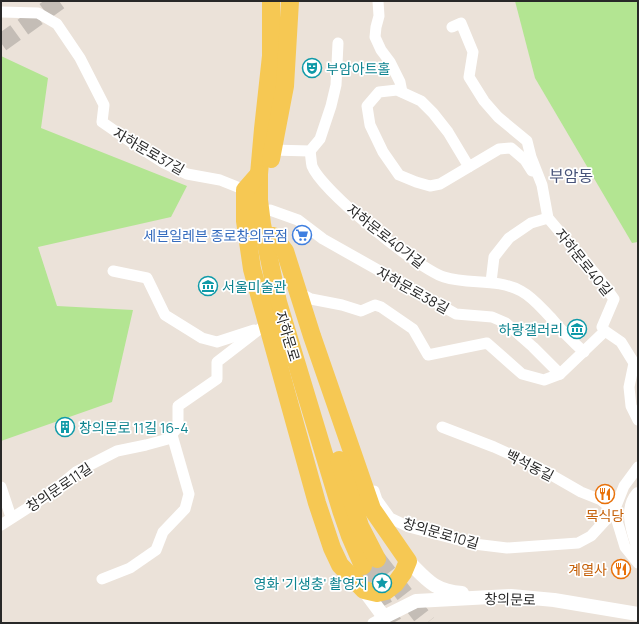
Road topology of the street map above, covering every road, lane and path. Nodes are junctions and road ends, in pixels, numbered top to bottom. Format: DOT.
graph roads {
  1 [pos="271,1"];
  2 [pos="290,1"];
  3 [pos="378,1"];
  4 [pos="1,12"];
  5 [pos="452,27"];
  6 [pos="338,43"];
  7 [pos="402,92"];
  8 [pos="272,150"];
  9 [pos="310,151"];
  10 [pos="469,167"];
  11 [pos="259,174"];
  12 [pos="542,185"];
  13 [pos="245,190"];
  14 [pos="270,210"];
  15 [pos="548,218"];
  16 [pos="273,236"];
  17 [pos="113,271"];
  18 [pos="491,282"];
  19 [pos="300,299"];
  20 [pos="264,326"];
  21 [pos="605,331"];
  22 [pos="584,352"];
  23 [pos="560,374"];
  24 [pos="634,387"];
  25 [pos="638,420"];
  26 [pos="442,427"];
  27 [pos="172,435"];
  28 [pos="638,467"];
  29 [pos="1,487"];
  30 [pos="638,494"];
  31 [pos="614,511"];
  32 [pos="12,518"];
  33 [pos="1,525"];
  34 [pos="638,546"];
  35 [pos="408,561"];
  36 [pos="638,563"];
  37 [pos="102,579"];
  38 [pos="364,590"];
  39 [pos="471,598"];
  40 [pos="638,614"];
  41 [pos="381,622"];
  1 -- 11 [label="main road, 자하문로"];
  2 -- 8 [label="main road, 자하문로"];
  3 -- 7 [label="street"];
  4 -- 13 [label="street, 자하문로37길"];
  5 -- 12 [label="street, 자하문로40길"];
  6 -- 9 [label="street"];
  7 -- 10 [label="street, 자하문로40길"];
  7 -- 10 [label="street, 자하문로40길"];
  8 -- 9 [label="street"];
  8 -- 14 [label="main road, 자하문로"];
  9 -- 18 [label="street, 자하문로40가길"];
  10 -- 12 [label="street, 자하문로40길"];
  11 -- 13 [label="main road"];
  11 -- 16 [label="main road, 자하문로"];
  12 -- 15 [label="street, 자하문로40길"];
  13 -- 20 [label="main road"];
  14 -- 16 [label="main road, 자하문로"];
  14 -- 23 [label="street, 자하문로38길"];
  15 -- 18 [label="street"];
  15 -- 21 [label="street, 자하문로40길"];
  16 -- 19 [label="main road"];
  17 -- 20 [label="street"];
  18 -- 22 [label="street, 자하문로40가길"];
  19 -- 23 [label="street"];
  19 -- 31 [label="street, 창의문로10길"];
  19 -- 35 [label="main road"];
  20 -- 27 [label="street"];
  20 -- 38 [label="main road"];
  21 -- 22 [label="street"];
  21 -- 24 [label="street"];
  22 -- 23 [label="street"];
  24 -- 25 [label="street"];
  26 -- 31 [label="street, 백석동길"];
  27 -- 32 [label="street, 창의문로11길"];
  27 -- 37 [label="street"];
  28 -- 31 [label="street"];
  29 -- 32 [label="street"];
  30 -- 34 [label="street"];
  31 -- 36 [label="street"];
  32 -- 33 [label="street, 창의문로11길"];
  35 -- 38 [label="main road"];
  35 -- 39 [label="street"];
  38 -- 41 [label="street"];
  39 -- 40 [label="street, 창의문로"];
  39 -- 41 [label="street, 창의문로"];
}
